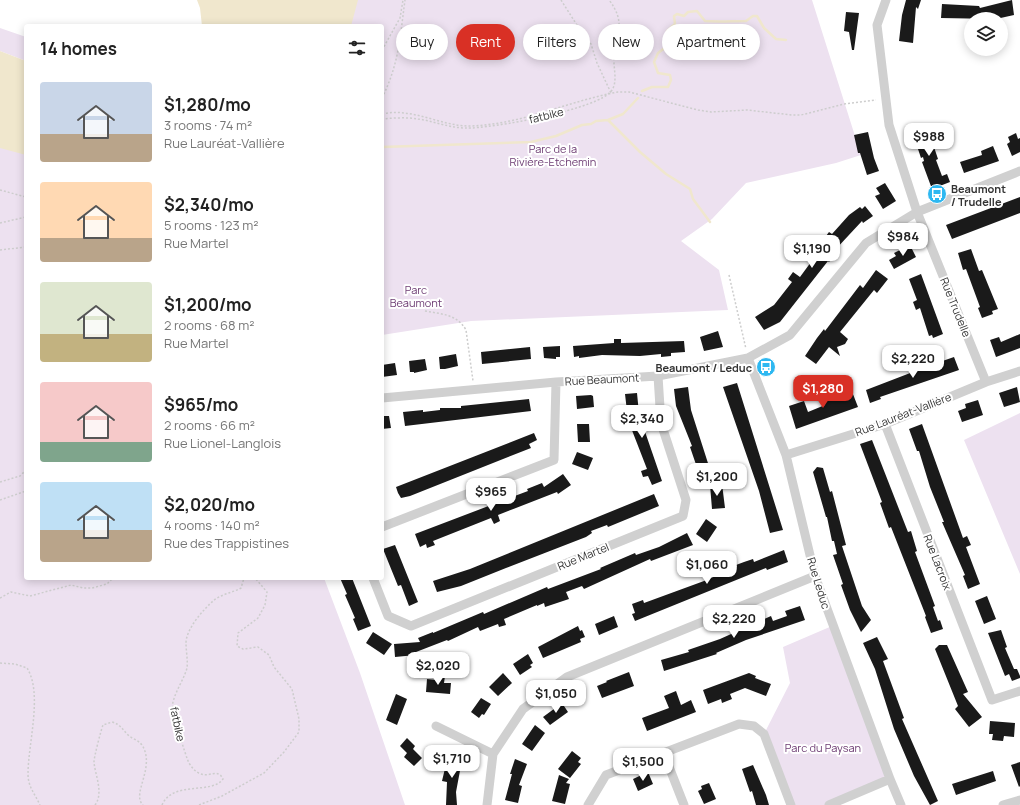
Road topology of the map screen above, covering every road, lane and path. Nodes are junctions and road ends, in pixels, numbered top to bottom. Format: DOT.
graph roads {
  1 [pos="404,0"];
  2 [pos="561,0"];
  3 [pos="609,0"];
  4 [pos="886,0"];
  5 [pos="384,46"];
  6 [pos="610,93"];
  7 [pos="384,94"];
  8 [pos="884,99"];
  9 [pos="384,114"];
  10 [pos="384,119"];
  11 [pos="1020,171"];
  12 [pos="0,190"];
  13 [pos="24,196"];
  14 [pos="917,212"];
  15 [pos="24,217"];
  16 [pos="0,223"];
  17 [pos="24,246"];
  18 [pos="0,250"];
  19 [pos="729,275"];
  20 [pos="425,311"];
  21 [pos="748,358"];
  22 [pos="1020,371"];
  23 [pos="658,376"];
  24 [pos="556,382"];
  25 [pos="986,382"];
  26 [pos="475,391"];
  27 [pos="384,398"];
  28 [pos="884,424"];
  29 [pos="786,455"];
  30 [pos="24,472"];
  31 [pos="0,482"];
  32 [pos="24,492"];
  33 [pos="0,500"];
  34 [pos="384,526"];
  35 [pos="815,576"];
  36 [pos="110,580"];
  37 [pos="243,580"];
  38 [pos="257,580"];
  39 [pos="374,580"];
  40 [pos="0,598"];
  41 [pos="0,663"];
  42 [pos="1020,691"];
  43 [pos="436,726"];
  44 [pos="493,754"];
  45 [pos="664,754"];
  46 [pos="890,779"];
  47 [pos="1020,800"];
  48 [pos="40,805"];
  49 [pos="95,805"];
  50 [pos="143,805"];
  51 [pos="162,805"];
  52 [pos="199,805"];
  53 [pos="487,805"];
  54 [pos="588,805"];
  55 [pos="684,805"];
  56 [pos="791,805"];
  57 [pos="829,805"];
  58 [pos="901,805"];
  59 [pos="1003,805"];
  1 -- 5 [label="path"];
  1 -- 7 [label="path"];
  2 -- 6 [label="path"];
  3 -- 6 [label="path"];
  4 -- 8 [label="street, Rue Trudelle"];
  6 -- 8 [label="path"];
  6 -- 9 [label="path"];
  6 -- 10 [label="path, fatbike"];
  8 -- 14 [label="street, Rue Trudelle"];
  11 -- 14 [label="street, Rue Beaumont"];
  12 -- 13 [label="path"];
  14 -- 21 [label="street, Rue Beaumont"];
  14 -- 25 [label="street, Rue Trudelle"];
  15 -- 16 [label="path"];
  17 -- 18 [label="path"];
  19 -- 21 [label="path"];
  20 -- 26 [label="path"];
  21 -- 23 [label="street, Rue Beaumont"];
  21 -- 29 [label="street, Rue Leduc"];
  22 -- 25 [label="street, Rue Lauréat-Vallière"];
  23 -- 24 [label="street, Rue Beaumont"];
  23 -- 39 [label="street, Rue Martel"];
  24 -- 26 [label="street, Rue Beaumont"];
  24 -- 34 [label="street"];
  25 -- 28 [label="street, Rue Lauréat-Vallière"];
  26 -- 27 [label="street, Rue Beaumont"];
  28 -- 29 [label="street, Rue Lauréat-Vallière"];
  28 -- 42 [label="street, Rue Lacroix"];
  29 -- 35 [label="street, Rue Leduc"];
  30 -- 31 [label="path"];
  32 -- 33 [label="path"];
  35 -- 44 [label="street"];
  35 -- 46 [label="street, Rue Leduc"];
  36 -- 40 [label="path"];
  37 -- 51 [label="path, fatbike"];
  38 -- 52 [label="path"];
  41 -- 48 [label="path"];
  43 -- 44 [label="street"];
  44 -- 53 [label="street"];
  45 -- 54 [label="street"];
  45 -- 55 [label="street"];
  45 -- 56 [label="street"];
  46 -- 57 [label="street"];
  46 -- 58 [label="street, Rue Leduc"];
  47 -- 59 [label="street"];
  49 -- 50 [label="path"];
}
